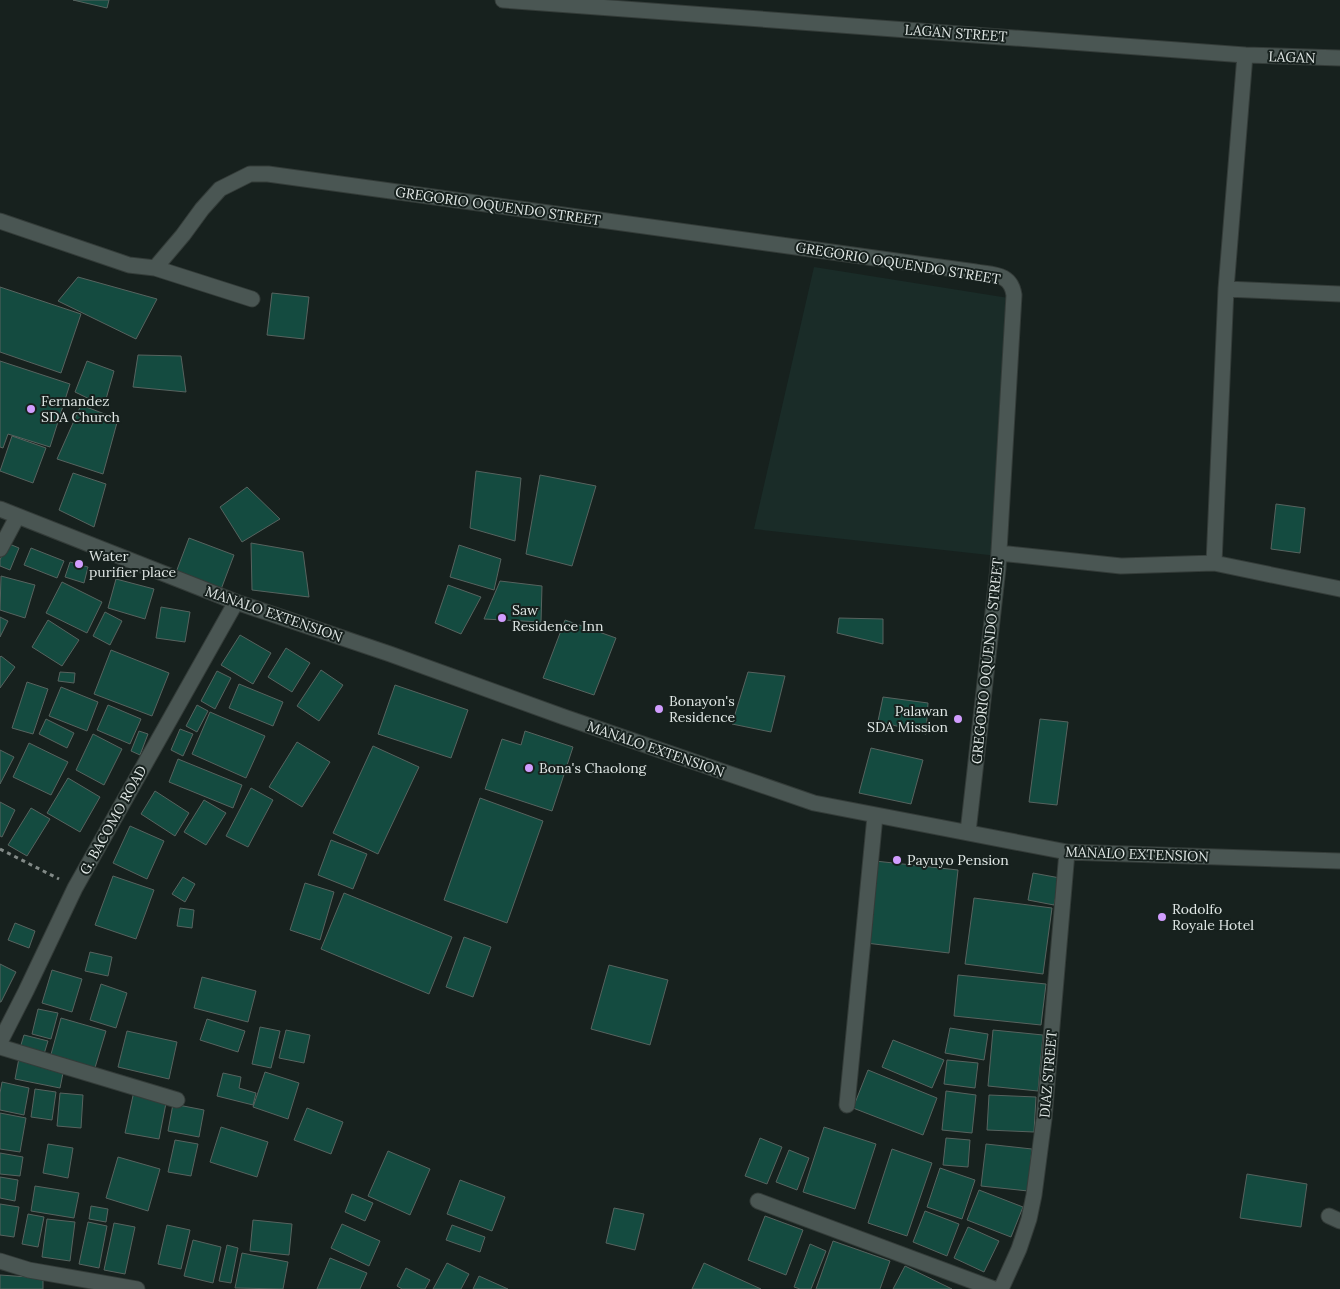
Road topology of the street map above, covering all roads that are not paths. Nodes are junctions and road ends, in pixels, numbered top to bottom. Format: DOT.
graph roads {
  1 [pos="502,0"];
  2 [pos="680,6"];
  3 [pos="1245,55"];
  4 [pos="1340,58"];
  5 [pos="0,221"];
  6 [pos="156,268"];
  7 [pos="1226,289"];
  8 [pos="1340,294"];
  9 [pos="252,299"];
  10 [pos="0,509"];
  11 [pos="17,517"];
  12 [pos="0,549"];
  13 [pos="999,553"];
  14 [pos="1214,563"];
  15 [pos="1340,589"];
  16 [pos="236,602"];
  17 [pos="875,816"];
  18 [pos="968,832"];
  19 [pos="1067,852"];
  20 [pos="1340,861"];
  21 [pos="0,1042"];
  22 [pos="0,1047"];
  23 [pos="176,1100"];
  24 [pos="847,1105"];
  25 [pos="758,1201"];
  26 [pos="0,1261"];
  27 [pos="137,1289"];
  28 [pos="994,1289"];
  29 [pos="1001,1289"];
  1 -- 2 [label="street, LAGAN STREET"];
  2 -- 3 [label="street, LAGAN STREET"];
  3 -- 4 [label="street, LAGAN"];
  3 -- 7 [label="street"];
  5 -- 6 [label="street"];
  6 -- 9 [label="street"];
  6 -- 13 [label="street, GREGORIO OQUENDO STREET"];
  7 -- 8 [label="street"];
  7 -- 14 [label="street"];
  10 -- 11 [label="street, MANALO EXTENSION"];
  11 -- 12 [label="street"];
  11 -- 16 [label="street, MANALO EXTENSION"];
  13 -- 14 [label="street"];
  13 -- 18 [label="street, GREGORIO OQUENDO STREET"];
  14 -- 15 [label="street"];
  16 -- 17 [label="street, MANALO EXTENSION"];
  16 -- 21 [label="street, G. BACOMO ROAD"];
  17 -- 18 [label="street, MANALO EXTENSION"];
  17 -- 24 [label="street"];
  18 -- 19 [label="street, MANALO EXTENSION"];
  19 -- 20 [label="street, MANALO EXTENSION"];
  19 -- 29 [label="street, DIAZ STREET"];
  22 -- 23 [label="street"];
  25 -- 28 [label="street"];
  26 -- 27 [label="street"];
}
